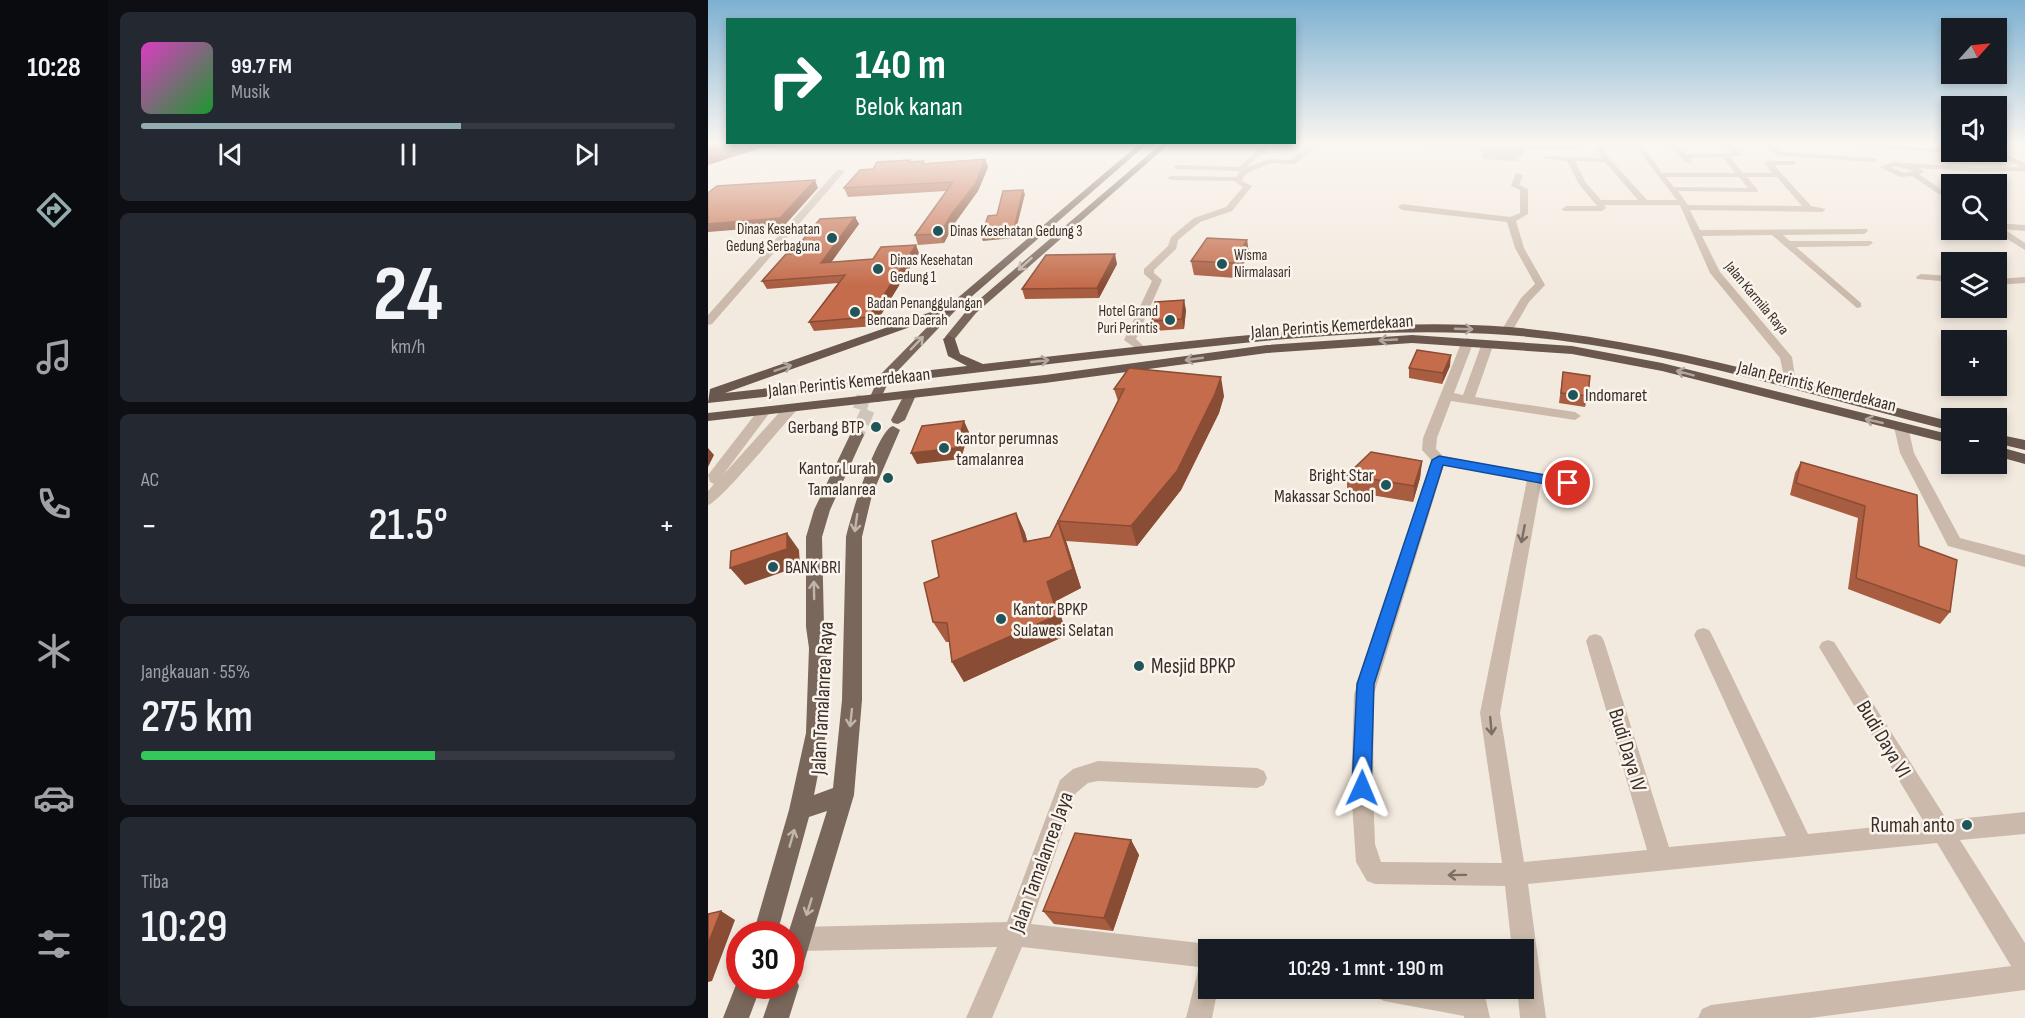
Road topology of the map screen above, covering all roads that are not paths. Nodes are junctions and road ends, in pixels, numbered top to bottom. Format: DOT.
graph roads {
  1 [pos="823,192"];
  2 [pos="1088,192"];
  3 [pos="1110,192"];
  4 [pos="1243,192"];
  5 [pos="1524,192"];
  6 [pos="1590,192"];
  7 [pos="1635,192"];
  8 [pos="1676,192"];
  9 [pos="1793,192"];
  10 [pos="1599,202"];
  11 [pos="1645,203"];
  12 [pos="1684,205"];
  13 [pos="1402,207"];
  14 [pos="1566,209"];
  15 [pos="1809,209"];
  16 [pos="1822,209"];
  17 [pos="1512,219"];
  18 [pos="2007,227"];
  19 [pos="2025,228"];
  20 [pos="1773,231"];
  21 [pos="1864,231"];
  22 [pos="1698,233"];
  23 [pos="2007,235"];
  24 [pos="1868,243"];
  25 [pos="1790,244"];
  26 [pos="2025,247"];
  27 [pos="1921,277"];
  28 [pos="1941,278"];
  29 [pos="2025,280"];
  30 [pos="2007,281"];
  31 [pos="1857,305"];
  32 [pos="951,309"];
  33 [pos="708,322"];
  34 [pos="1507,331"];
  35 [pos="949,339"];
  36 [pos="1468,341"];
  37 [pos="1488,343"];
  38 [pos="1143,350"];
  39 [pos="982,367"];
  40 [pos="918,374"];
  41 [pos="884,378"];
  42 [pos="862,380"];
  43 [pos="1791,383"];
  44 [pos="708,394"];
  45 [pos="910,395"];
  46 [pos="1446,396"];
  47 [pos="708,399"];
  48 [pos="875,399"];
  49 [pos="1468,399"];
  50 [pos="855,401"];
  51 [pos="790,408"];
  52 [pos="765,411"];
  53 [pos="1575,416"];
  54 [pos="708,417"];
  55 [pos="1941,424"];
  56 [pos="1901,427"];
  57 [pos="857,435"];
  58 [pos="1941,437"];
  59 [pos="2007,441"];
  60 [pos="2025,445"];
  61 [pos="2007,454"];
  62 [pos="2025,459"];
  63 [pos="1439,460"];
  64 [pos="1534,476"];
  65 [pos="725,483"];
  66 [pos="1568,483"];
  67 [pos="708,500"];
  68 [pos="2025,561"];
  69 [pos="1703,635"];
  70 [pos="1595,641"];
  71 [pos="1828,647"];
  72 [pos="1257,778"];
  73 [pos="843,795"];
  74 [pos="800,810"];
  75 [pos="2025,823"];
  76 [pos="1941,832"];
  77 [pos="1801,844"];
  78 [pos="1661,859"];
  79 [pos="1515,874"];
  80 [pos="769,921"];
  81 [pos="804,926"];
  82 [pos="1015,934"];
  83 [pos="804,939"];
  84 [pos="1198,955"];
  85 [pos="2025,966"];
  86 [pos="2025,977"];
  87 [pos="743,999"];
  88 [pos="782,999"];
  89 [pos="1203,999"];
  90 [pos="1444,999"];
  91 [pos="736,1018"];
  92 [pos="776,1018"];
  93 [pos="980,1018"];
  94 [pos="1199,1018"];
  95 [pos="1477,1018"];
  96 [pos="1533,1018"];
  97 [pos="1711,1018"];
  1 -- 33 [label="street"];
  2 -- 32 [label="main road"];
  3 -- 35 [label="main road, one-way"];
  4 -- 38 [label="street"];
  5 -- 17 [label="street"];
  6 -- 10 [label="street"];
  7 -- 11 [label="street"];
  8 -- 12 [label="street, Jalan Karmila Raya"];
  9 -- 15 [label="street"];
  10 -- 11 [label="street"];
  10 -- 14 [label="street"];
  11 -- 12 [label="street"];
  12 -- 15 [label="street"];
  12 -- 22 [label="street, Jalan Karmila Raya"];
  13 -- 17 [label="street"];
  15 -- 16 [label="street"];
  17 -- 34 [label="street"];
  18 -- 19 [label="street"];
  20 -- 21 [label="street"];
  20 -- 22 [label="street"];
  20 -- 25 [label="street"];
  22 -- 43 [label="street, Jalan Karmila Raya"];
  23 -- 26 [label="street"];
  24 -- 25 [label="street"];
  25 -- 31 [label="street"];
  27 -- 28 [label="street"];
  29 -- 30 [label="street"];
  41 -- 32 [label="main road, one-way"];
  44 -- 32 [label="highway, one-way"];
  38 -- 34 [label="highway, Jalan Perintis Kemerdekaan, one-way"];
  34 -- 43 [label="highway, Jalan Perintis Kemerdekaan"];
  35 -- 39 [label="highway"];
  36 -- 37 [label="highway, Jalan Perintis Kemerdekaan"];
  36 -- 45 [label="highway, Jalan Perintis Kemerdekaan, one-way"];
  36 -- 46 [label="street"];
  37 -- 49 [label="street"];
  56 -- 37 [label="highway, Jalan Perintis Kemerdekaan, one-way"];
  39 -- 38 [label="highway, Jalan Perintis Kemerdekaan, one-way"];
  39 -- 40 [label="highway, Jalan Perintis Kemerdekaan"];
  40 -- 41 [label="highway, Jalan Perintis Kemerdekaan"];
  40 -- 45 [label="highway"];
  41 -- 42 [label="highway, Jalan Perintis Kemerdekaan"];
  41 -- 48 [label="main road"];
  42 -- 47 [label="highway, Jalan Perintis Kemerdekaan"];
  42 -- 50 [label="highway"];
  43 -- 55 [label="highway, Jalan Perintis Kemerdekaan"];
  45 -- 48 [label="highway, Jalan Perintis Kemerdekaan"];
  45 -- 73 [label="main road, Jalan Tamalanrea Raya, one-way"];
  46 -- 49 [label="street"];
  46 -- 63 [label="street"];
  48 -- 50 [label="highway, Jalan Perintis Kemerdekaan"];
  49 -- 53 [label="street"];
  50 -- 51 [label="highway, Jalan Perintis Kemerdekaan"];
  51 -- 52 [label="highway, Jalan Perintis Kemerdekaan"];
  51 -- 65 [label="street"];
  52 -- 54 [label="highway, Jalan Perintis Kemerdekaan"];
  52 -- 65 [label="street"];
  56 -- 58 [label="highway, Jalan Perintis Kemerdekaan"];
  56 -- 68 [label="street"];
  74 -- 57 [label="main road, Jalan Tamalanrea Raya, one-way"];
  59 -- 60 [label="highway"];
  61 -- 62 [label="highway"];
  63 -- 64 [label="street"];
  79 -- 63 [label="street, one-way"];
  64 -- 66 [label="street"];
  64 -- 79 [label="street, one-way"];
  65 -- 67 [label="street"];
  69 -- 77 [label="street"];
  70 -- 78 [label="street, Budi Daya IV"];
  71 -- 76 [label="street, Budi Daya VI"];
  72 -- 82 [label="street, Jalan Tamalanrea Jaya"];
  73 -- 74 [label="main road"];
  73 -- 81 [label="main road, Jalan Tamalanrea Raya, one-way"];
  80 -- 74 [label="main road, Jalan Tamalanrea Raya, one-way"];
  75 -- 76 [label="street"];
  76 -- 77 [label="street"];
  76 -- 85 [label="street, Budi Daya VI"];
  77 -- 78 [label="street"];
  78 -- 79 [label="street"];
  79 -- 96 [label="street"];
  82 -- 83 [label="street"];
  82 -- 84 [label="street"];
  82 -- 93 [label="street, Jalan Tamalanrea Jaya"];
  86 -- 97 [label="street"];
  87 -- 91 [label="main road"];
  88 -- 92 [label="main road"];
  89 -- 94 [label="street"];
  90 -- 95 [label="street"];
}
